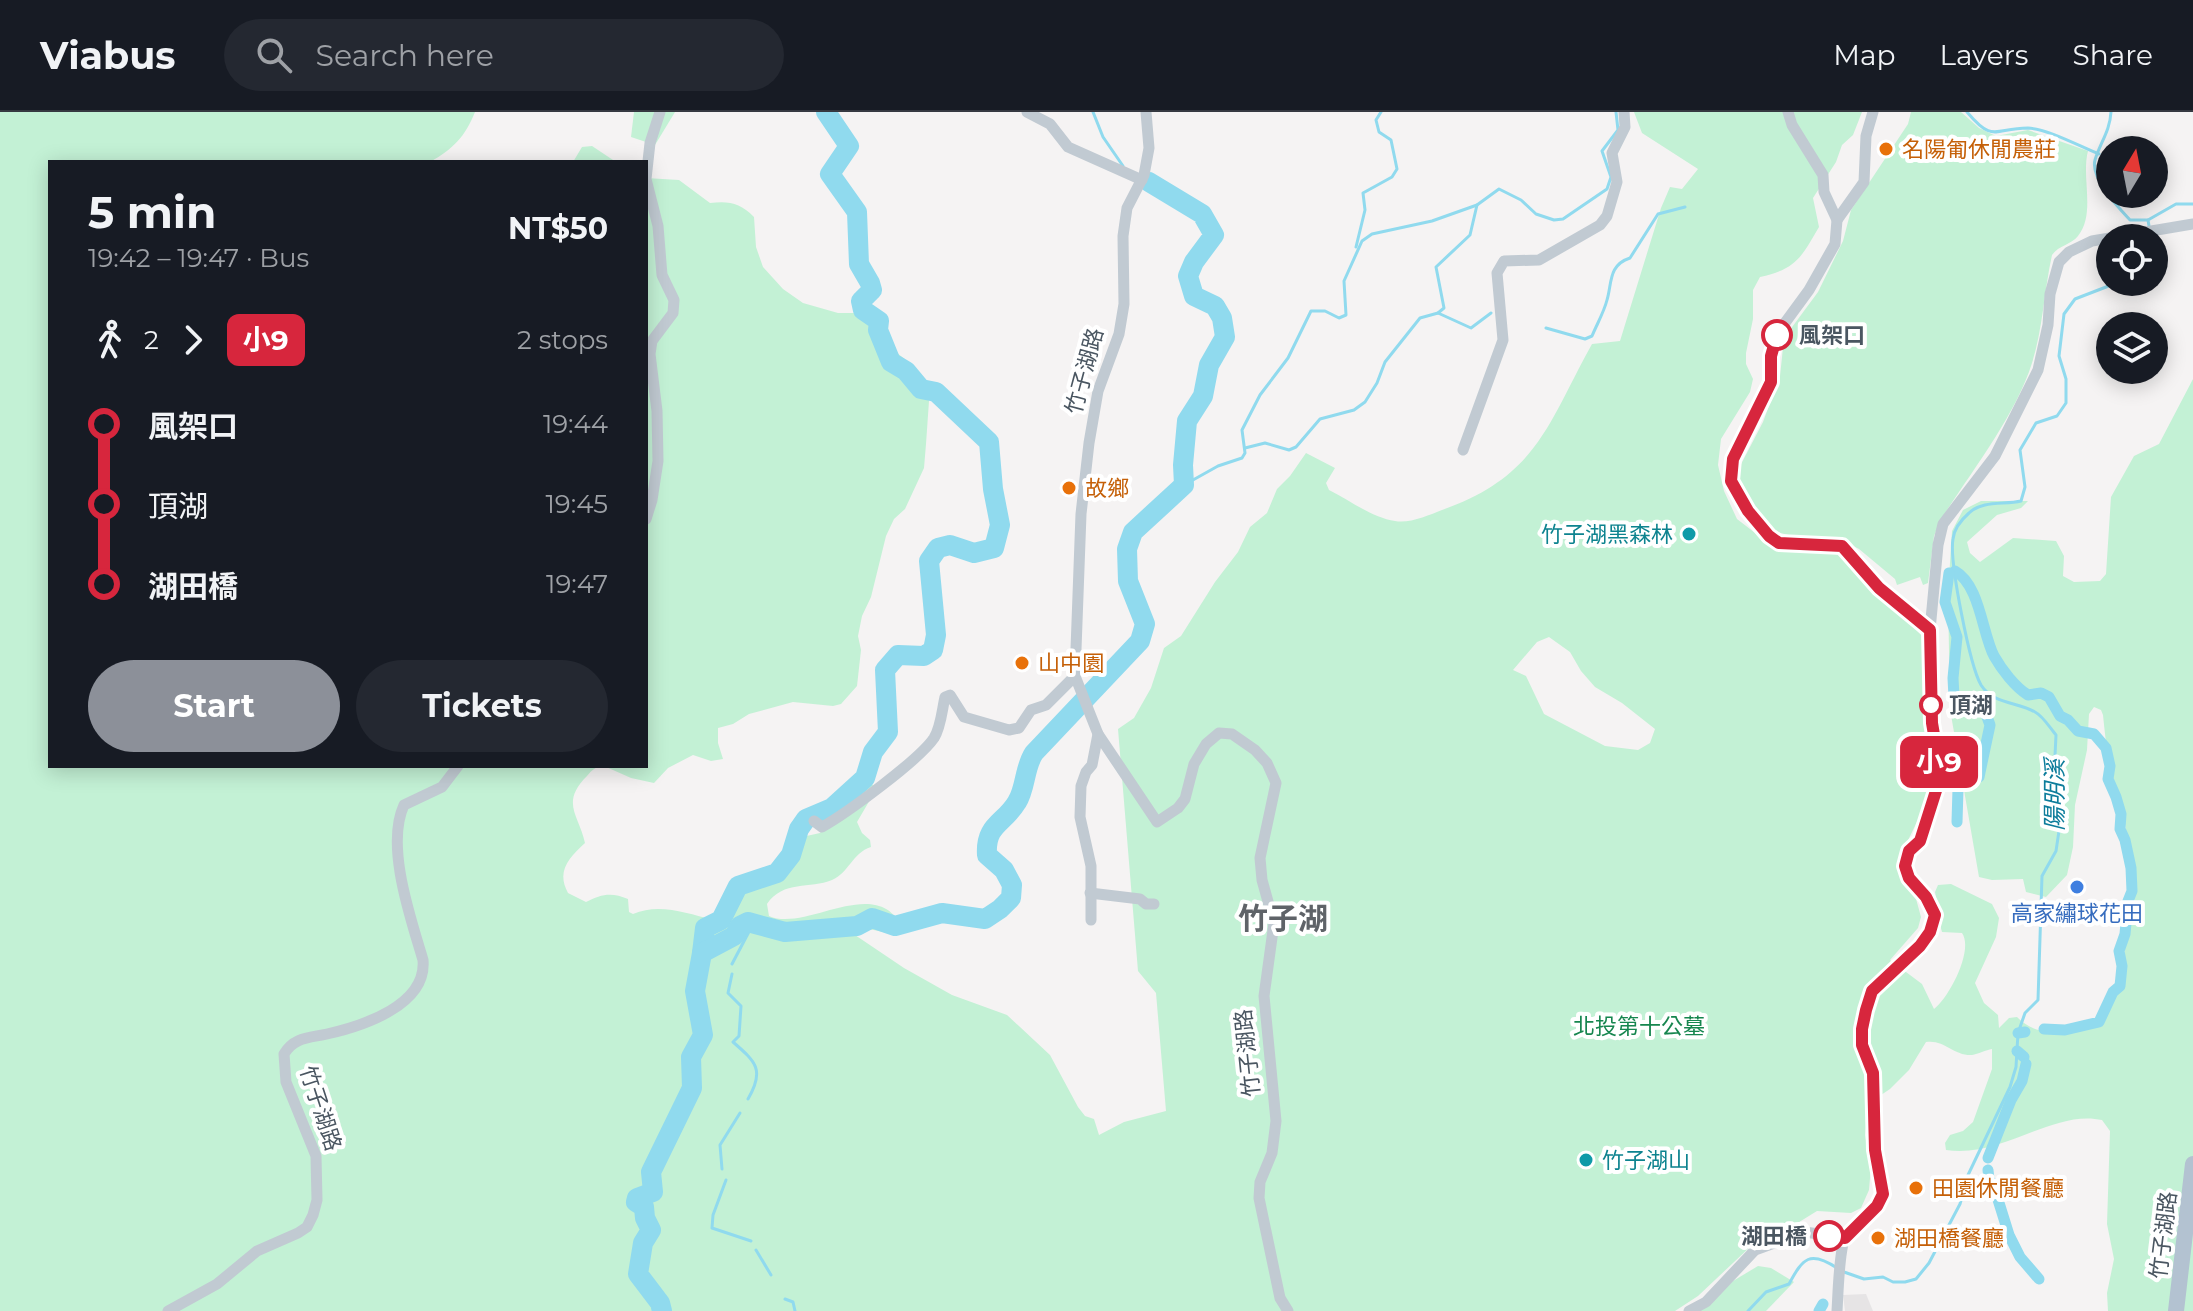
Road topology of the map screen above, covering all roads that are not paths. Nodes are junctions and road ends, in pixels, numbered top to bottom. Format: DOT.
graph roads {
  1 [pos="660,112"];
  2 [pos="1027,112"];
  3 [pos="1146,112"];
  4 [pos="1624,112"];
  5 [pos="1788,112"];
  6 [pos="1873,112"];
  7 [pos="648,161"];
  8 [pos="1142,180"];
  9 [pos="648,187"];
  10 [pos="1837,220"];
  11 [pos="2193,224"];
  12 [pos="1463,450"];
  13 [pos="648,513"];
  14 [pos="1930,630"];
  15 [pos="1075,676"];
  16 [pos="1098,734"];
  17 [pos="456,768"];
  18 [pos="814,821"];
  19 [pos="1090,893"];
  20 [pos="1154,904"];
  21 [pos="1091,920"];
  22 [pos="2193,1164"];
  23 [pos="1845,1238"];
  24 [pos="1280,1298"];
  25 [pos="168,1311"];
  26 [pos="1278,1311"];
  27 [pos="1288,1311"];
  28 [pos="1689,1311"];
  29 [pos="1837,1311"];
  30 [pos="2176,1311"];
  1 -- 7 [label="street"];
  2 -- 8 [label="street"];
  3 -- 8 [label="street, 竹子湖路"];
  4 -- 12 [label="street"];
  5 -- 10 [label="street"];
  6 -- 10 [label="street"];
  8 -- 15 [label="street, 竹子湖路"];
  9 -- 13 [label="street"];
  10 -- 14 [label="street"];
  11 -- 14 [label="street"];
  14 -- 23 [label="street"];
  15 -- 16 [label="street, 竹子湖路"];
  15 -- 18 [label="street"];
  16 -- 19 [label="street"];
  16 -- 24 [label="street, 竹子湖路"];
  17 -- 25 [label="street, 竹子湖路"];
  19 -- 20 [label="street"];
  19 -- 21 [label="street"];
  22 -- 30 [label="main road, 竹子湖路"];
  23 -- 28 [label="street"];
  23 -- 29 [label="street"];
  24 -- 26 [label="street"];
  24 -- 27 [label="street, 竹子湖路"];
}
